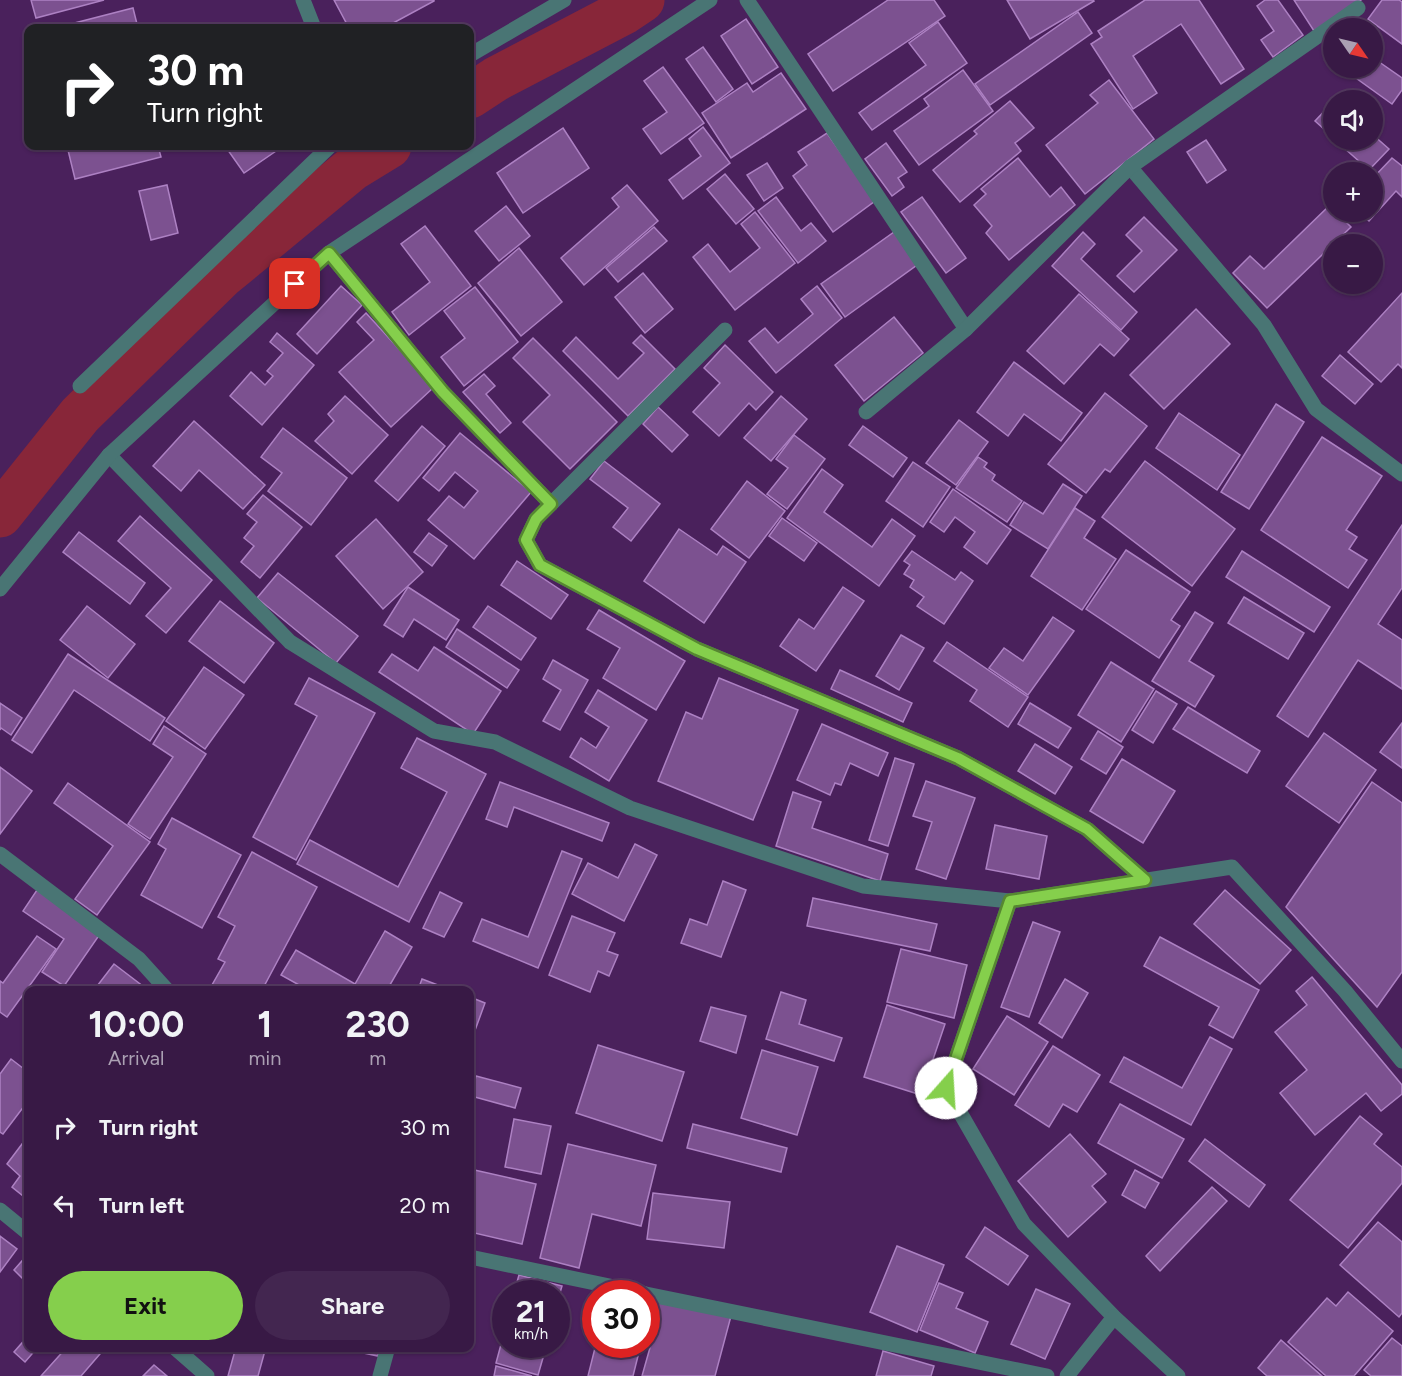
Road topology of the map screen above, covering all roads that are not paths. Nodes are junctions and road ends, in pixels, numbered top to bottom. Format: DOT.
graph roads {
  1 [pos="303,0"];
  2 [pos="564,0"];
  3 [pos="710,0"];
  4 [pos="747,0"];
  5 [pos="1358,8"];
  6 [pos="312,24"];
  7 [pos="474,53"];
  8 [pos="326,150"];
  9 [pos="1130,167"];
  10 [pos="329,253"];
  11 [pos="966,329"];
  12 [pos="725,330"];
  13 [pos="80,386"];
  14 [pos="866,412"];
  15 [pos="109,455"];
  16 [pos="1402,474"];
  17 [pos="551,504"];
  18 [pos="0,589"];
  19 [pos="0,854"];
  20 [pos="1145,880"];
  21 [pos="1010,901"];
  22 [pos="163,986"];
  23 [pos="1402,1061"];
  24 [pos="0,1210"];
  25 [pos="24,1230"];
  26 [pos="474,1258"];
  27 [pos="582,1280"];
  28 [pos="660,1296"];
  29 [pos="1114,1317"];
  30 [pos="180,1352"];
  31 [pos="387,1352"];
  32 [pos="207,1376"];
  33 [pos="380,1376"];
  34 [pos="1047,1376"];
  35 [pos="1067,1376"];
  36 [pos="1178,1376"];
  1 -- 6 [label="street"];
  2 -- 7 [label="street"];
  3 -- 10 [label="street"];
  4 -- 11 [label="street"];
  5 -- 9 [label="street"];
  8 -- 13 [label="street"];
  9 -- 11 [label="street"];
  9 -- 16 [label="street"];
  10 -- 15 [label="street"];
  10 -- 17 [label="street"];
  11 -- 14 [label="street"];
  12 -- 17 [label="street"];
  15 -- 18 [label="street"];
  15 -- 21 [label="street"];
  17 -- 20 [label="street"];
  19 -- 22 [label="street"];
  20 -- 21 [label="street"];
  20 -- 23 [label="street"];
  21 -- 29 [label="street"];
  24 -- 25 [label="street"];
  26 -- 27 [label="street"];
  28 -- 34 [label="street"];
  29 -- 35 [label="street"];
  29 -- 36 [label="street"];
  30 -- 32 [label="street"];
  31 -- 33 [label="street"];
}
